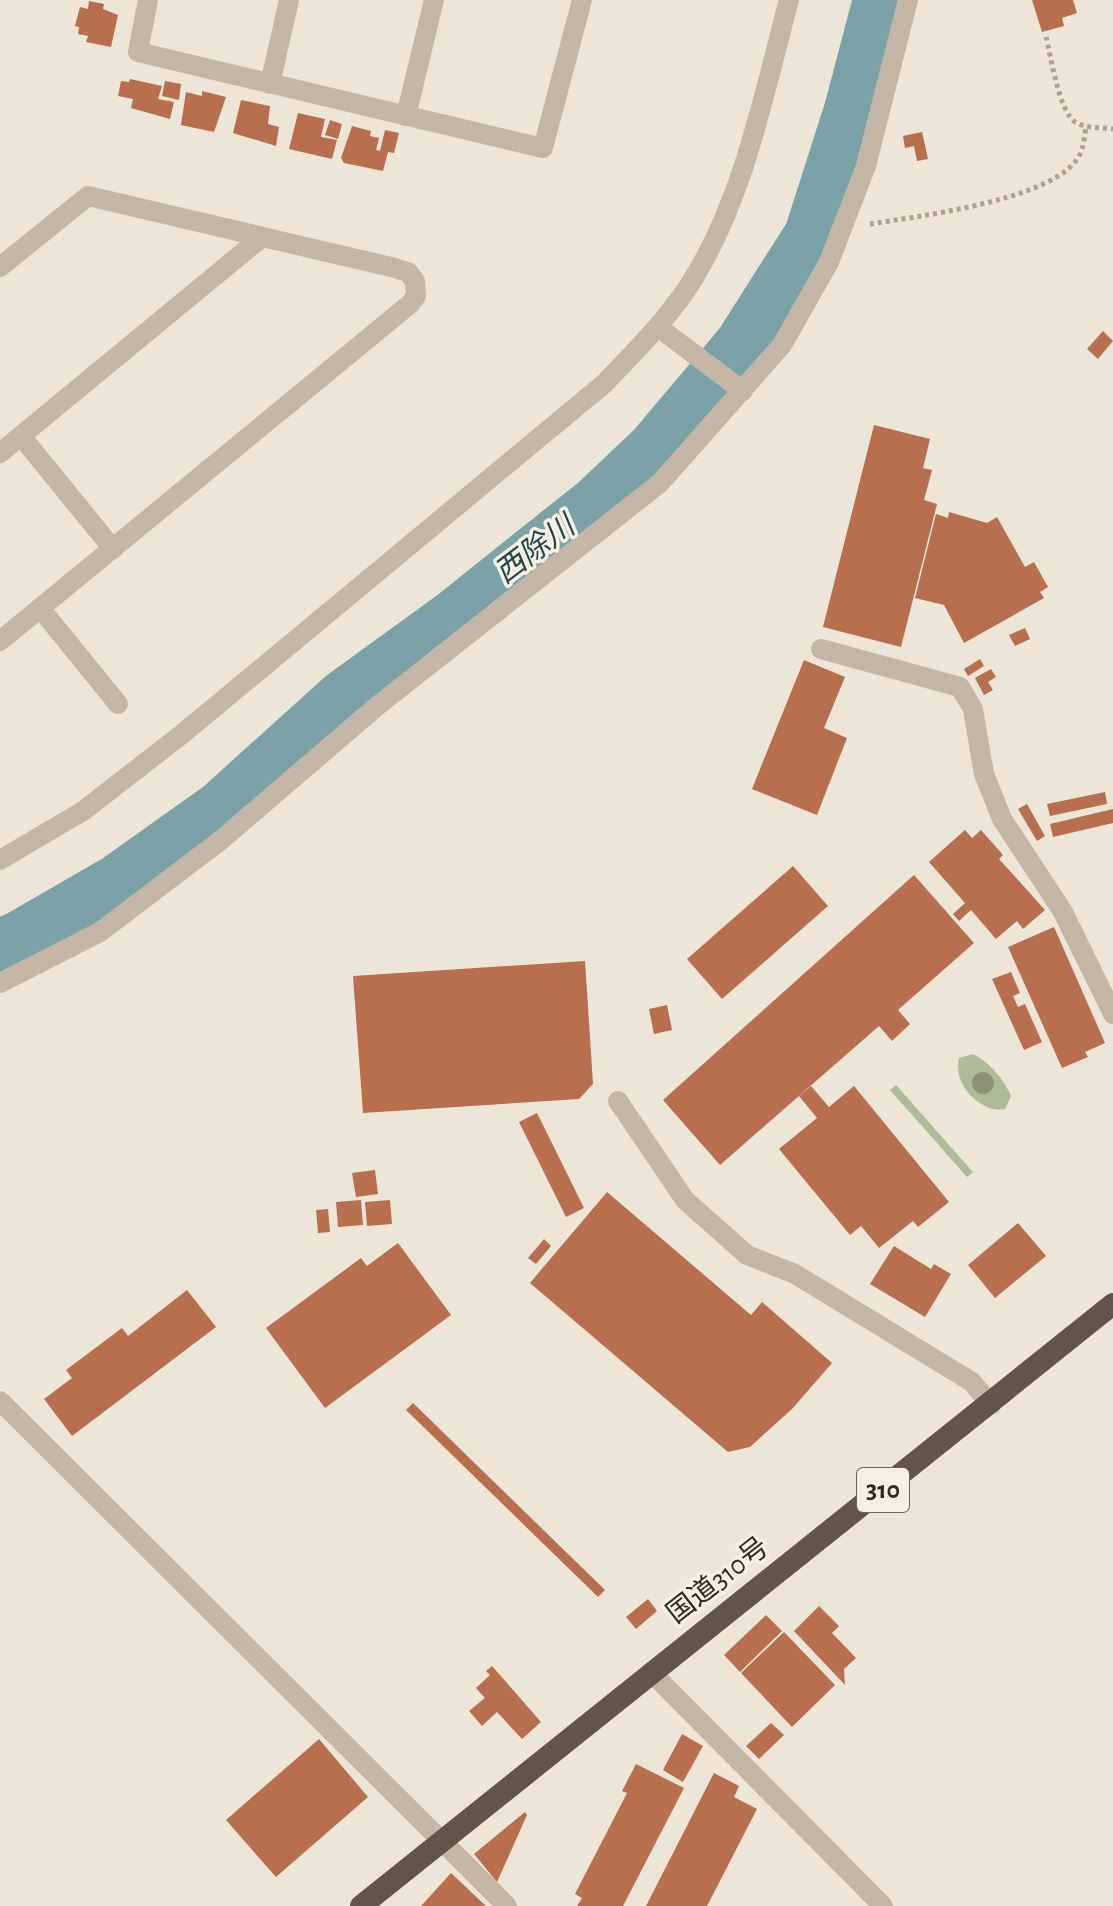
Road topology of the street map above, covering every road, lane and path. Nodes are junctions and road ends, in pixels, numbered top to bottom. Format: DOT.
graph roads {
  1 [pos="148,0"];
  2 [pos="289,0"];
  3 [pos="434,0"];
  4 [pos="582,0"];
  5 [pos="789,0"];
  6 [pos="908,0"];
  7 [pos="1046,37"];
  8 [pos="270,84"];
  9 [pos="406,116"];
  10 [pos="1086,127"];
  11 [pos="1113,129"];
  12 [pos="844,228"];
  13 [pos="262,237"];
  14 [pos="0,267"];
  15 [pos="664,331"];
  16 [pos="739,388"];
  17 [pos="21,436"];
  18 [pos="0,453"];
  19 [pos="113,549"];
  20 [pos="40,608"];
  21 [pos="0,641"];
  22 [pos="821,649"];
  23 [pos="118,704"];
  24 [pos="0,860"];
  25 [pos="0,983"];
  26 [pos="1113,1014"];
  27 [pos="618,1101"];
  28 [pos="1113,1304"];
  29 [pos="0,1401"];
  30 [pos="991,1405"];
  31 [pos="651,1672"];
  32 [pos="443,1842"];
  33 [pos="361,1906"];
  34 [pos="507,1906"];
  35 [pos="883,1906"];
  1 -- 8 [label="street"];
  2 -- 8 [label="street"];
  3 -- 9 [label="street"];
  4 -- 9 [label="street"];
  5 -- 15 [label="street"];
  6 -- 12 [label="street"];
  7 -- 10 [label="path"];
  8 -- 9 [label="street"];
  10 -- 11 [label="path"];
  10 -- 12 [label="path"];
  12 -- 16 [label="street"];
  13 -- 14 [label="street"];
  13 -- 17 [label="street"];
  13 -- 19 [label="street"];
  15 -- 16 [label="street"];
  15 -- 24 [label="street"];
  16 -- 25 [label="street"];
  17 -- 18 [label="street"];
  17 -- 19 [label="street"];
  19 -- 20 [label="street"];
  20 -- 21 [label="street"];
  20 -- 23 [label="street"];
  22 -- 26 [label="street"];
  27 -- 30 [label="street"];
  28 -- 30 [label="highway, 国道310号 / 310"];
  29 -- 32 [label="street"];
  30 -- 31 [label="highway, 国道310号 / 310"];
  31 -- 32 [label="highway, 国道310号 / 310"];
  31 -- 35 [label="street"];
  32 -- 33 [label="highway, 国道310号 / 310"];
  32 -- 34 [label="street"];
}
